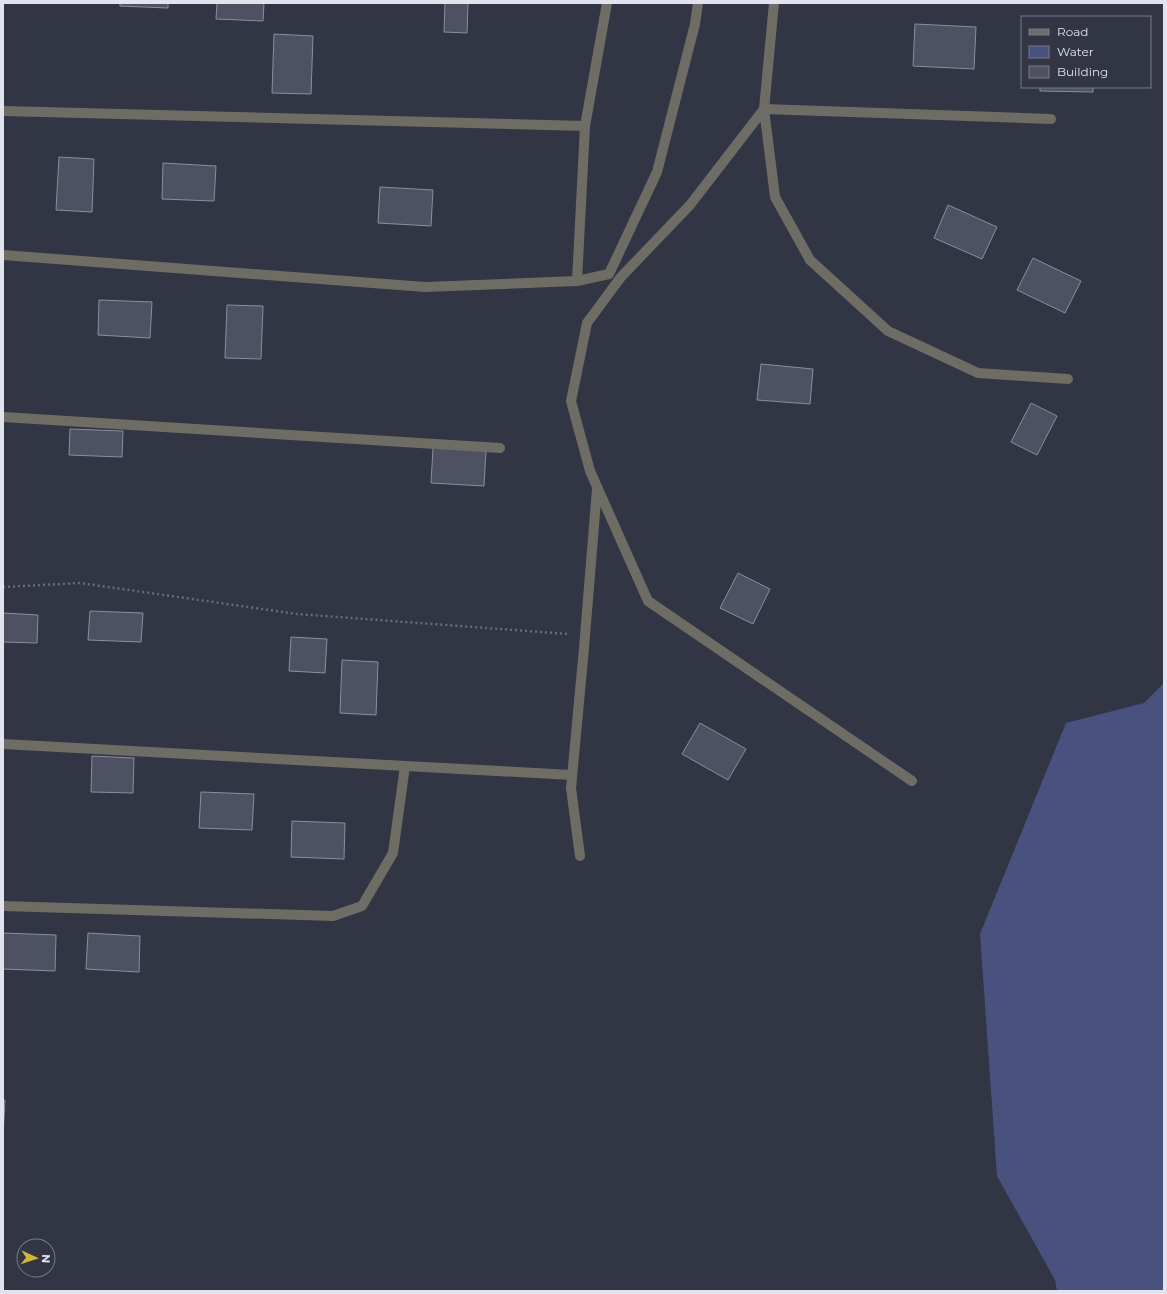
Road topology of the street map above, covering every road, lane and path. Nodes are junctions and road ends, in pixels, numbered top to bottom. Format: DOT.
graph roads {
  1 [pos="606,3"];
  2 [pos="698,3"];
  3 [pos="774,3"];
  4 [pos="764,109"];
  5 [pos="3,111"];
  6 [pos="1051,120"];
  7 [pos="585,126"];
  8 [pos="3,255"];
  9 [pos="609,274"];
  10 [pos="621,277"];
  11 [pos="577,281"];
  12 [pos="1068,379"];
  13 [pos="3,417"];
  14 [pos="500,448"];
  15 [pos="597,486"];
  16 [pos="3,587"];
  17 [pos="586,635"];
  18 [pos="3,744"];
  19 [pos="405,766"];
  20 [pos="572,775"];
  21 [pos="912,781"];
  22 [pos="580,856"];
  23 [pos="3,906"];
  1 -- 7 [label="lane"];
  2 -- 9 [label="lane"];
  3 -- 4 [label="lane"];
  4 -- 6 [label="lane"];
  4 -- 10 [label="lane"];
  4 -- 12 [label="lane"];
  5 -- 7 [label="lane"];
  7 -- 11 [label="lane"];
  8 -- 11 [label="lane"];
  9 -- 10 [label="lane"];
  9 -- 11 [label="lane"];
  10 -- 15 [label="lane"];
  13 -- 14 [label="lane"];
  15 -- 17 [label="lane"];
  15 -- 21 [label="lane"];
  16 -- 17 [label="path"];
  17 -- 20 [label="lane"];
  18 -- 19 [label="lane"];
  19 -- 20 [label="lane"];
  19 -- 23 [label="lane"];
  20 -- 22 [label="lane"];
}
